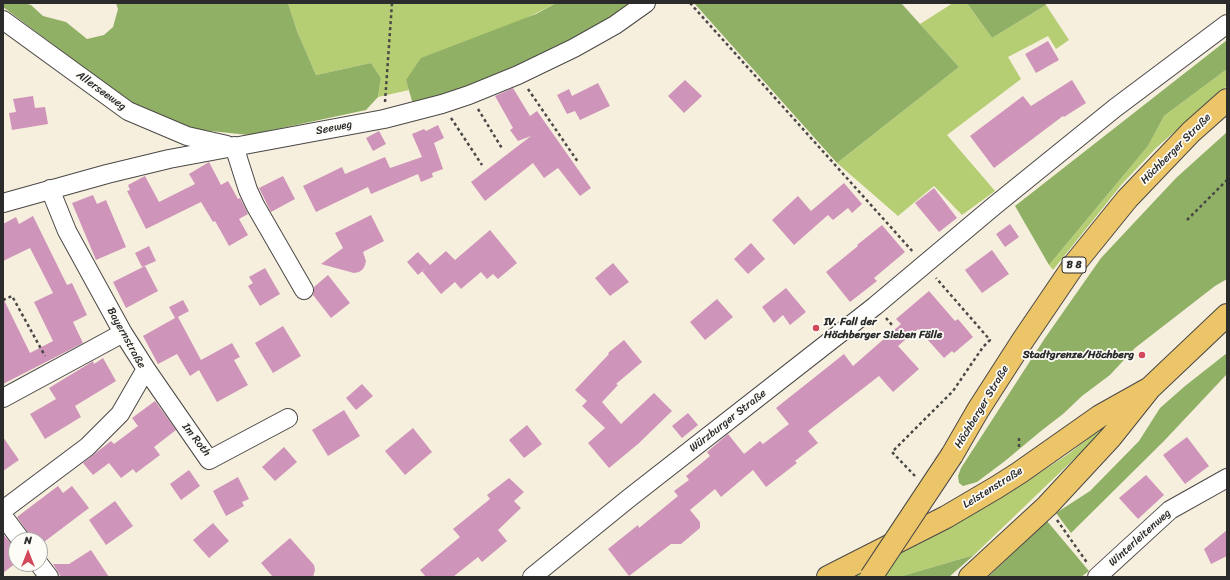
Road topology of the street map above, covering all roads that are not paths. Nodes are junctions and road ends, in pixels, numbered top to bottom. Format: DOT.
graph roads {
  1 [pos="646,3"];
  2 [pos="3,20"];
  3 [pos="1227,24"];
  4 [pos="1227,100"];
  5 [pos="234,146"];
  6 [pos="50,189"];
  7 [pos="3,203"];
  8 [pos="304,290"];
  9 [pos="1227,316"];
  10 [pos="123,333"];
  11 [pos="146,369"];
  12 [pos="1150,388"];
  13 [pos="3,398"];
  14 [pos="288,418"];
  15 [pos="1227,478"];
  16 [pos="3,510"];
  17 [pos="3,516"];
  18 [pos="15,532"];
  19 [pos="532,577"];
  20 [pos="828,577"];
  21 [pos="871,577"];
  22 [pos="970,577"];
  23 [pos="1097,577"];
  1 -- 5 [label="street, Seeweg"];
  2 -- 5 [label="street, Allerseeweg"];
  3 -- 19 [label="street, Würzburger Straße"];
  4 -- 21 [label="main road, Höchberger Straße / B 8, bridge"];
  5 -- 6 [label="street, Seeweg"];
  5 -- 8 [label="street"];
  6 -- 7 [label="street, Seeweg"];
  6 -- 10 [label="street, Bayernstraße"];
  9 -- 12 [label="main road, Leistenstraße"];
  10 -- 11 [label="street, Bayernstraße"];
  10 -- 13 [label="street"];
  11 -- 14 [label="street, Im Roth"];
  11 -- 16 [label="street, Bayernstraße"];
  12 -- 20 [label="main road, Leistenstraße"];
  12 -- 22 [label="main road, Leistenstraße"];
  15 -- 23 [label="street, Winterleitenweg"];
  17 -- 18 [label="street"];
}
